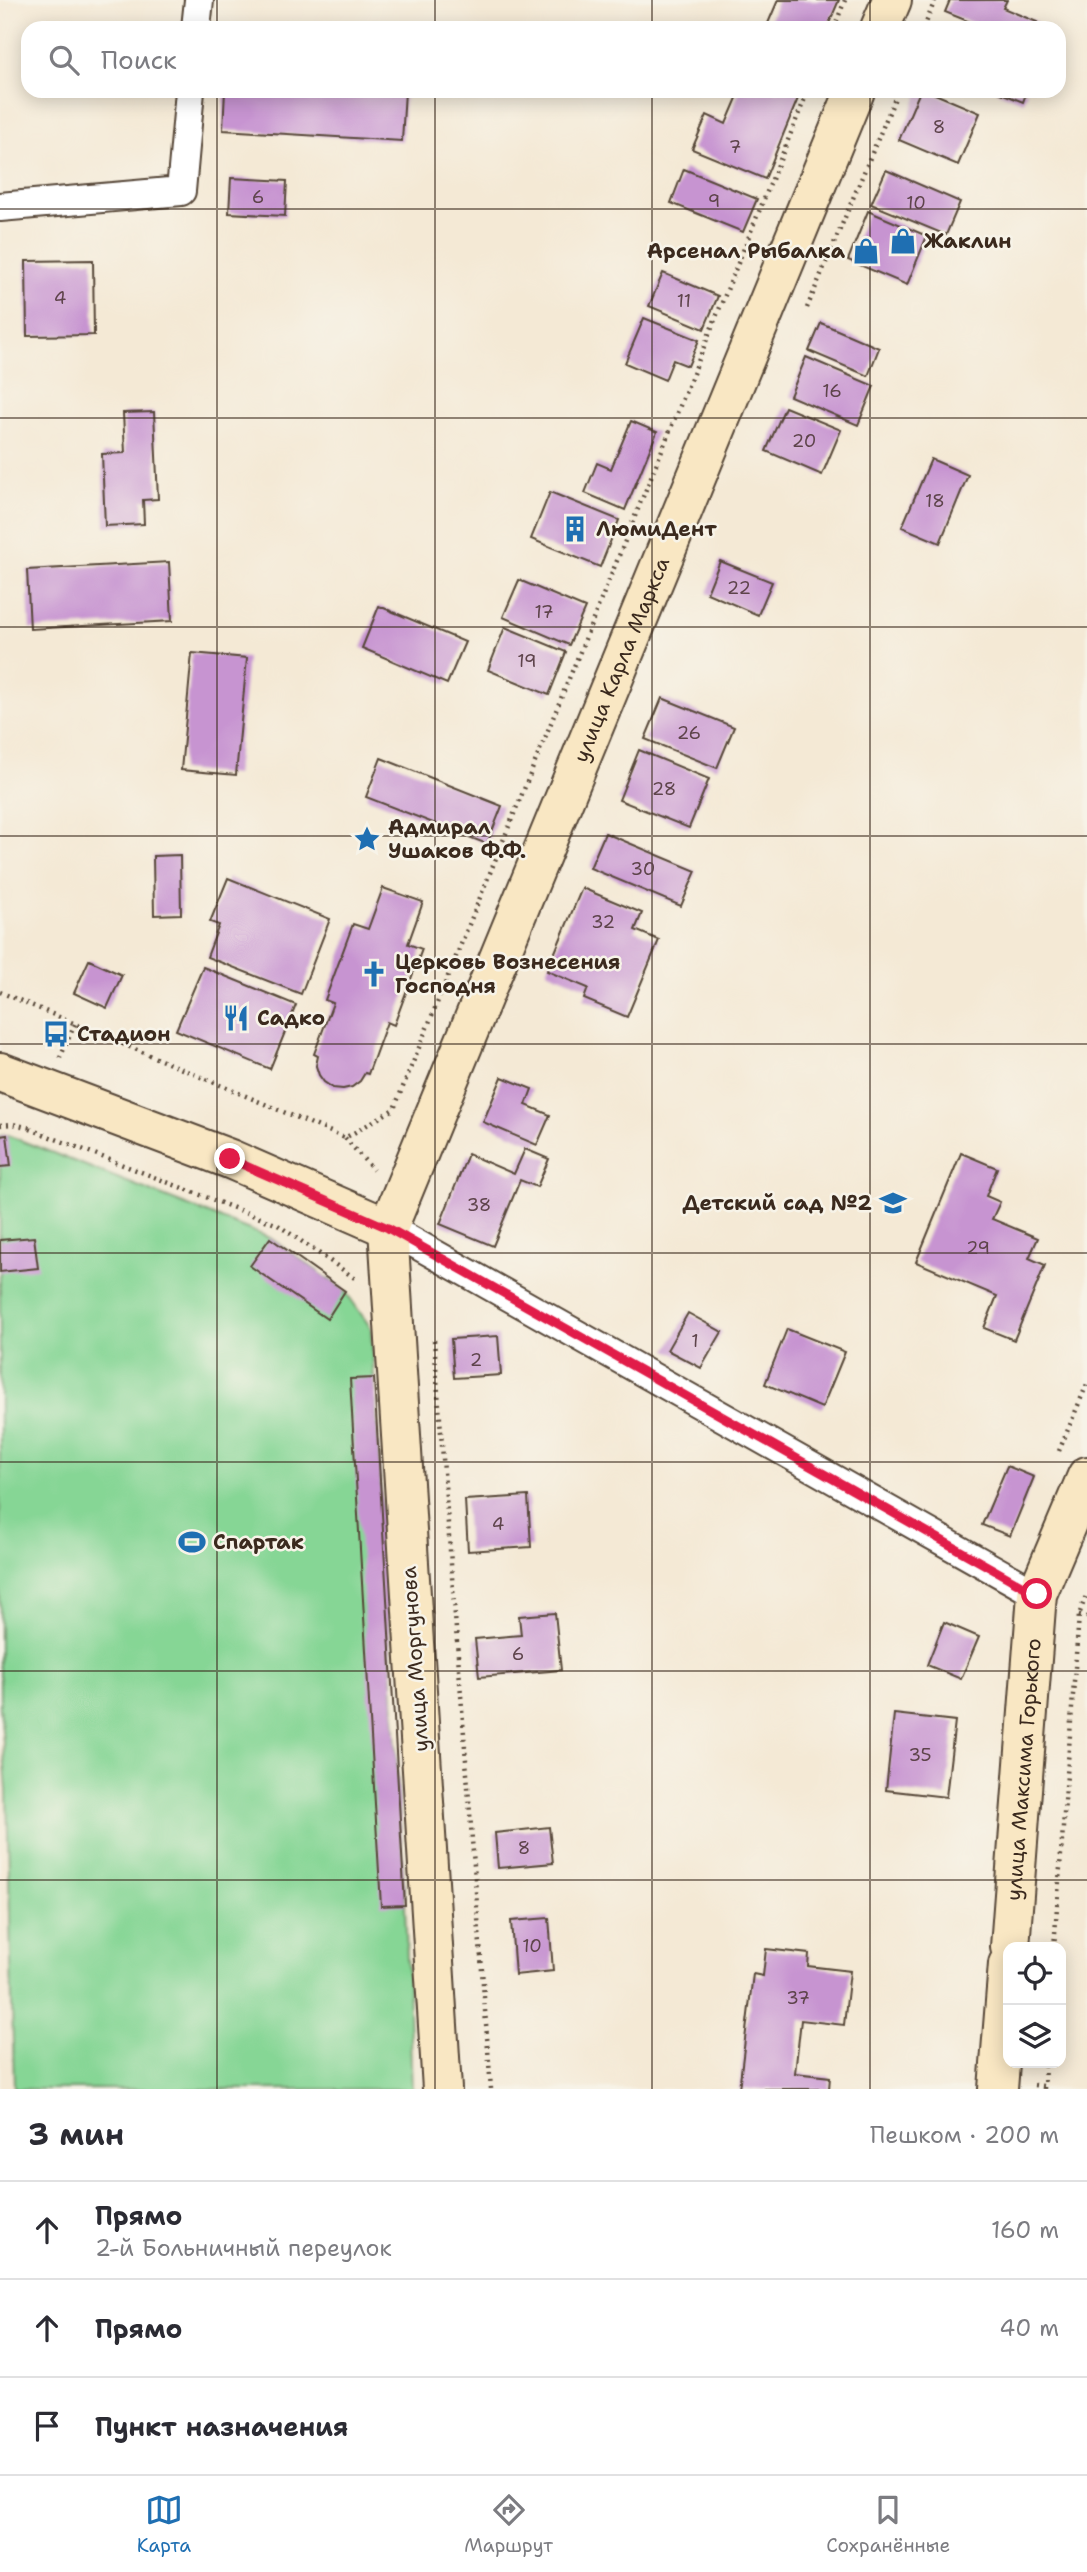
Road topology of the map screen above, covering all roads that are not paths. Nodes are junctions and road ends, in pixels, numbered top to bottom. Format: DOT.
graph roads {
  1 [pos="198,0"];
  2 [pos="892,0"];
  3 [pos="196,21"];
  4 [pos="883,21"];
  5 [pos="189,98"];
  6 [pos="852,98"];
  7 [pos="0,207"];
  8 [pos="0,1072"];
  9 [pos="388,1228"];
  10 [pos="1072,1468"];
  11 [pos="1037,1594"];
  12 [pos="1010,1942"];
  13 [pos="1005,2005"];
  14 [pos="442,2089"];
  15 [pos="998,2089"];
  1 -- 3 [label="street"];
  2 -- 4 [label="main road"];
  5 -- 7 [label="street"];
  6 -- 9 [label="main road, улица Карла Маркса"];
  8 -- 9 [label="main road"];
  9 -- 11 [label="street"];
  9 -- 14 [label="main road, улица Моргунова"];
  10 -- 11 [label="main road, улица Максима Горького"];
  11 -- 12 [label="main road, улица Максима Горького"];
  13 -- 15 [label="main road"];
}
